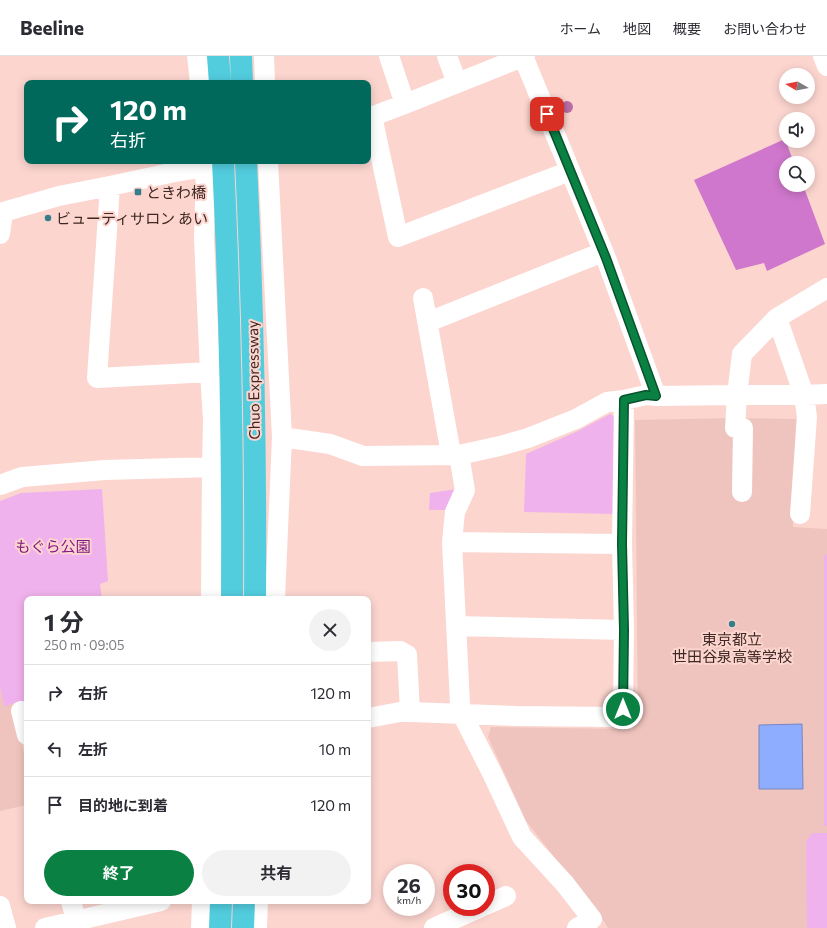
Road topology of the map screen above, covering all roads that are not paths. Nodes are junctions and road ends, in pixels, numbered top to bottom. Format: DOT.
graph roads {
  1 [pos="197,56"];
  2 [pos="218,56"];
  3 [pos="241,56"];
  4 [pos="264,56"];
  5 [pos="389,56"];
  6 [pos="447,56"];
  7 [pos="524,56"];
  8 [pos="823,56"];
  9 [pos="827,66"];
  10 [pos="200,80"];
  11 [pos="220,80"];
  12 [pos="242,80"];
  13 [pos="265,80"];
  14 [pos="457,83"];
  15 [pos="405,104"];
  16 [pos="371,117"];
  17 [pos="371,121"];
  18 [pos="207,164"];
  19 [pos="215,164"];
  20 [pos="215,164"];
  21 [pos="246,164"];
  22 [pos="268,164"];
  23 [pos="570,171"];
  24 [pos="110,186"];
  25 [pos="1,213"];
  26 [pos="0,234"];
  27 [pos="603,252"];
  28 [pos="827,288"];
  29 [pos="423,298"];
  30 [pos="777,318"];
  31 [pos="428,322"];
  32 [pos="210,372"];
  33 [pos="827,394"];
  34 [pos="737,395"];
  35 [pos="656,396"];
  36 [pos="804,396"];
  37 [pos="624,400"];
  38 [pos="282,437"];
  39 [pos="455,454"];
  40 [pos="212,467"];
  41 [pos="0,484"];
  42 [pos="742,492"];
  43 [pos="800,514"];
  44 [pos="452,542"];
  45 [pos="622,544"];
  46 [pos="211,596"];
  47 [pos="232,596"];
  48 [pos="255,596"];
  49 [pos="275,596"];
  50 [pos="456,626"];
  51 [pos="624,630"];
  52 [pos="371,652"];
  53 [pos="21,711"];
  54 [pos="410,712"];
  55 [pos="462,714"];
  56 [pos="371,717"];
  57 [pos="24,723"];
  58 [pos="506,896"];
  59 [pos="495,901"];
  60 [pos="72,904"];
  61 [pos="148,904"];
  62 [pos="202,904"];
  63 [pos="221,904"];
  64 [pos="244,904"];
  65 [pos="258,904"];
  66 [pos="0,906"];
  67 [pos="461,916"];
  68 [pos="76,920"];
  69 [pos="6,928"];
  70 [pos="45,928"];
  71 [pos="201,928"];
  72 [pos="220,928"];
  73 [pos="243,928"];
  74 [pos="257,928"];
  75 [pos="434,928"];
  76 [pos="577,928"];
  1 -- 10 [label="street"];
  2 -- 11 [label="highway"];
  3 -- 12 [label="highway"];
  4 -- 13 [label="street"];
  5 -- 15 [label="street"];
  6 -- 14 [label="street"];
  7 -- 14 [label="street"];
  7 -- 23 [label="street"];
  8 -- 9 [label="street"];
  14 -- 15 [label="street"];
  15 -- 16 [label="street"];
  17 -- 23 [label="street"];
  18 -- 24 [label="street"];
  19 -- 32 [label="street"];
  20 -- 47 [label="highway, Chuo Expressway"];
  21 -- 48 [label="highway, Chuo Expressway"];
  22 -- 38 [label="street"];
  23 -- 27 [label="street"];
  24 -- 25 [label="street"];
  24 -- 32 [label="street"];
  25 -- 26 [label="street"];
  27 -- 31 [label="street"];
  27 -- 35 [label="street"];
  28 -- 30 [label="street"];
  29 -- 31 [label="street"];
  30 -- 34 [label="street"];
  30 -- 36 [label="street"];
  31 -- 39 [label="street"];
  32 -- 40 [label="street"];
  33 -- 36 [label="street"];
  34 -- 35 [label="street"];
  34 -- 36 [label="street"];
  34 -- 42 [label="street"];
  35 -- 37 [label="street"];
  36 -- 43 [label="street"];
  37 -- 39 [label="street"];
  37 -- 45 [label="street"];
  38 -- 39 [label="street"];
  38 -- 49 [label="street"];
  39 -- 44 [label="street"];
  40 -- 41 [label="street"];
  40 -- 46 [label="street"];
  44 -- 45 [label="street"];
  44 -- 50 [label="street"];
  45 -- 51 [label="street"];
  50 -- 51 [label="street"];
  50 -- 55 [label="street"];
  51 -- 55 [label="street"];
  52 -- 54 [label="street"];
  53 -- 57 [label="street"];
  54 -- 55 [label="street"];
  54 -- 56 [label="street"];
  55 -- 76 [label="street"];
  58 -- 59 [label="street"];
  60 -- 68 [label="street"];
  61 -- 68 [label="street"];
  62 -- 71 [label="street"];
  63 -- 72 [label="highway"];
  64 -- 73 [label="highway"];
  65 -- 74 [label="street"];
  66 -- 69 [label="street"];
  67 -- 75 [label="street"];
  68 -- 70 [label="street"];
}
